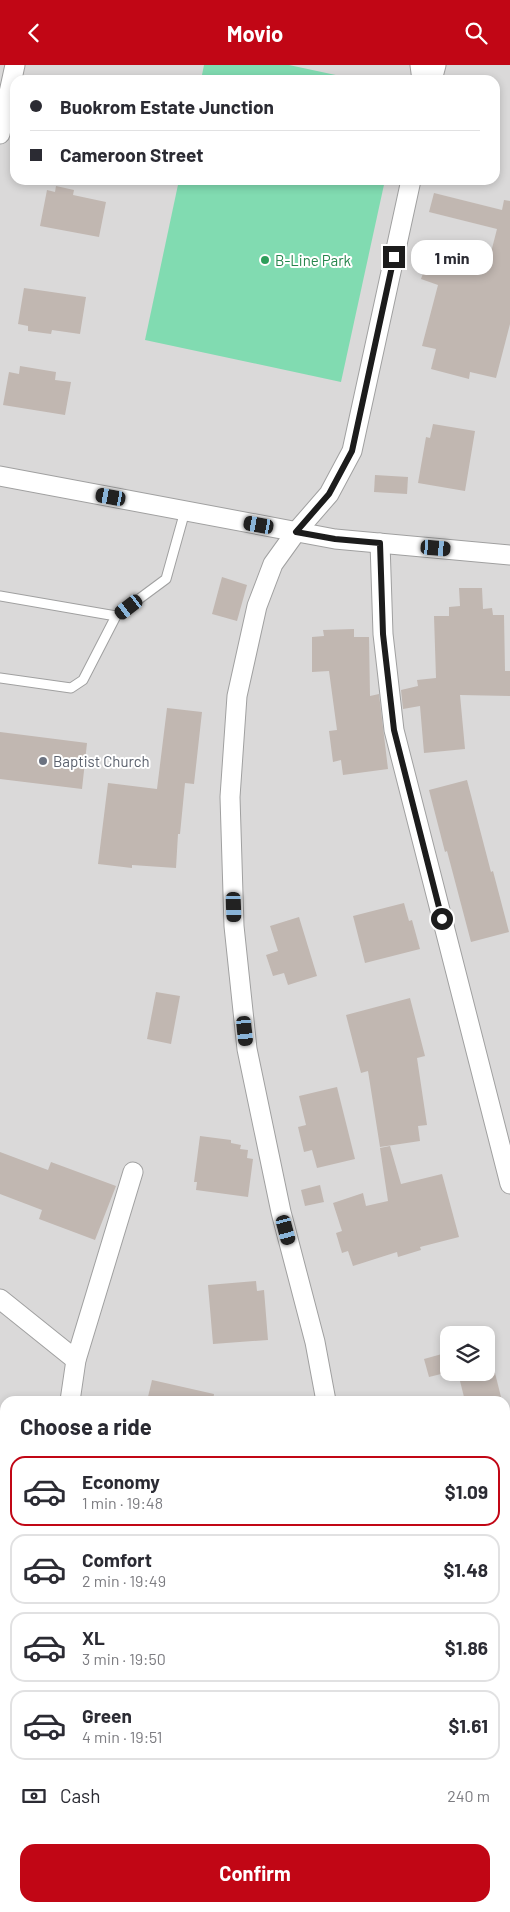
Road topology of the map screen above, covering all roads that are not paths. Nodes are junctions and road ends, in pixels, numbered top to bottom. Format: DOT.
graph roads {
  1 [pos="10,88"];
  2 [pos="0,134"];
  3 [pos="410,185"];
  4 [pos="0,477"];
  5 [pos="185,511"];
  6 [pos="296,532"];
  7 [pos="380,543"];
  8 [pos="510,555"];
  9 [pos="0,596"];
  10 [pos="116,617"];
  11 [pos="0,678"];
  12 [pos="133,1172"];
  13 [pos="510,1184"];
  14 [pos="0,1299"];
  15 [pos="76,1360"];
  16 [pos="71,1396"];
  17 [pos="325,1396"];
  1 -- 2 [label="street"];
  3 -- 6 [label="street"];
  4 -- 5 [label="street"];
  5 -- 6 [label="street"];
  5 -- 10 [label="lane"];
  6 -- 7 [label="street"];
  6 -- 17 [label="street"];
  7 -- 8 [label="street"];
  7 -- 13 [label="street"];
  9 -- 10 [label="lane"];
  10 -- 11 [label="lane"];
  12 -- 15 [label="street"];
  14 -- 15 [label="street"];
  15 -- 16 [label="street"];
}
